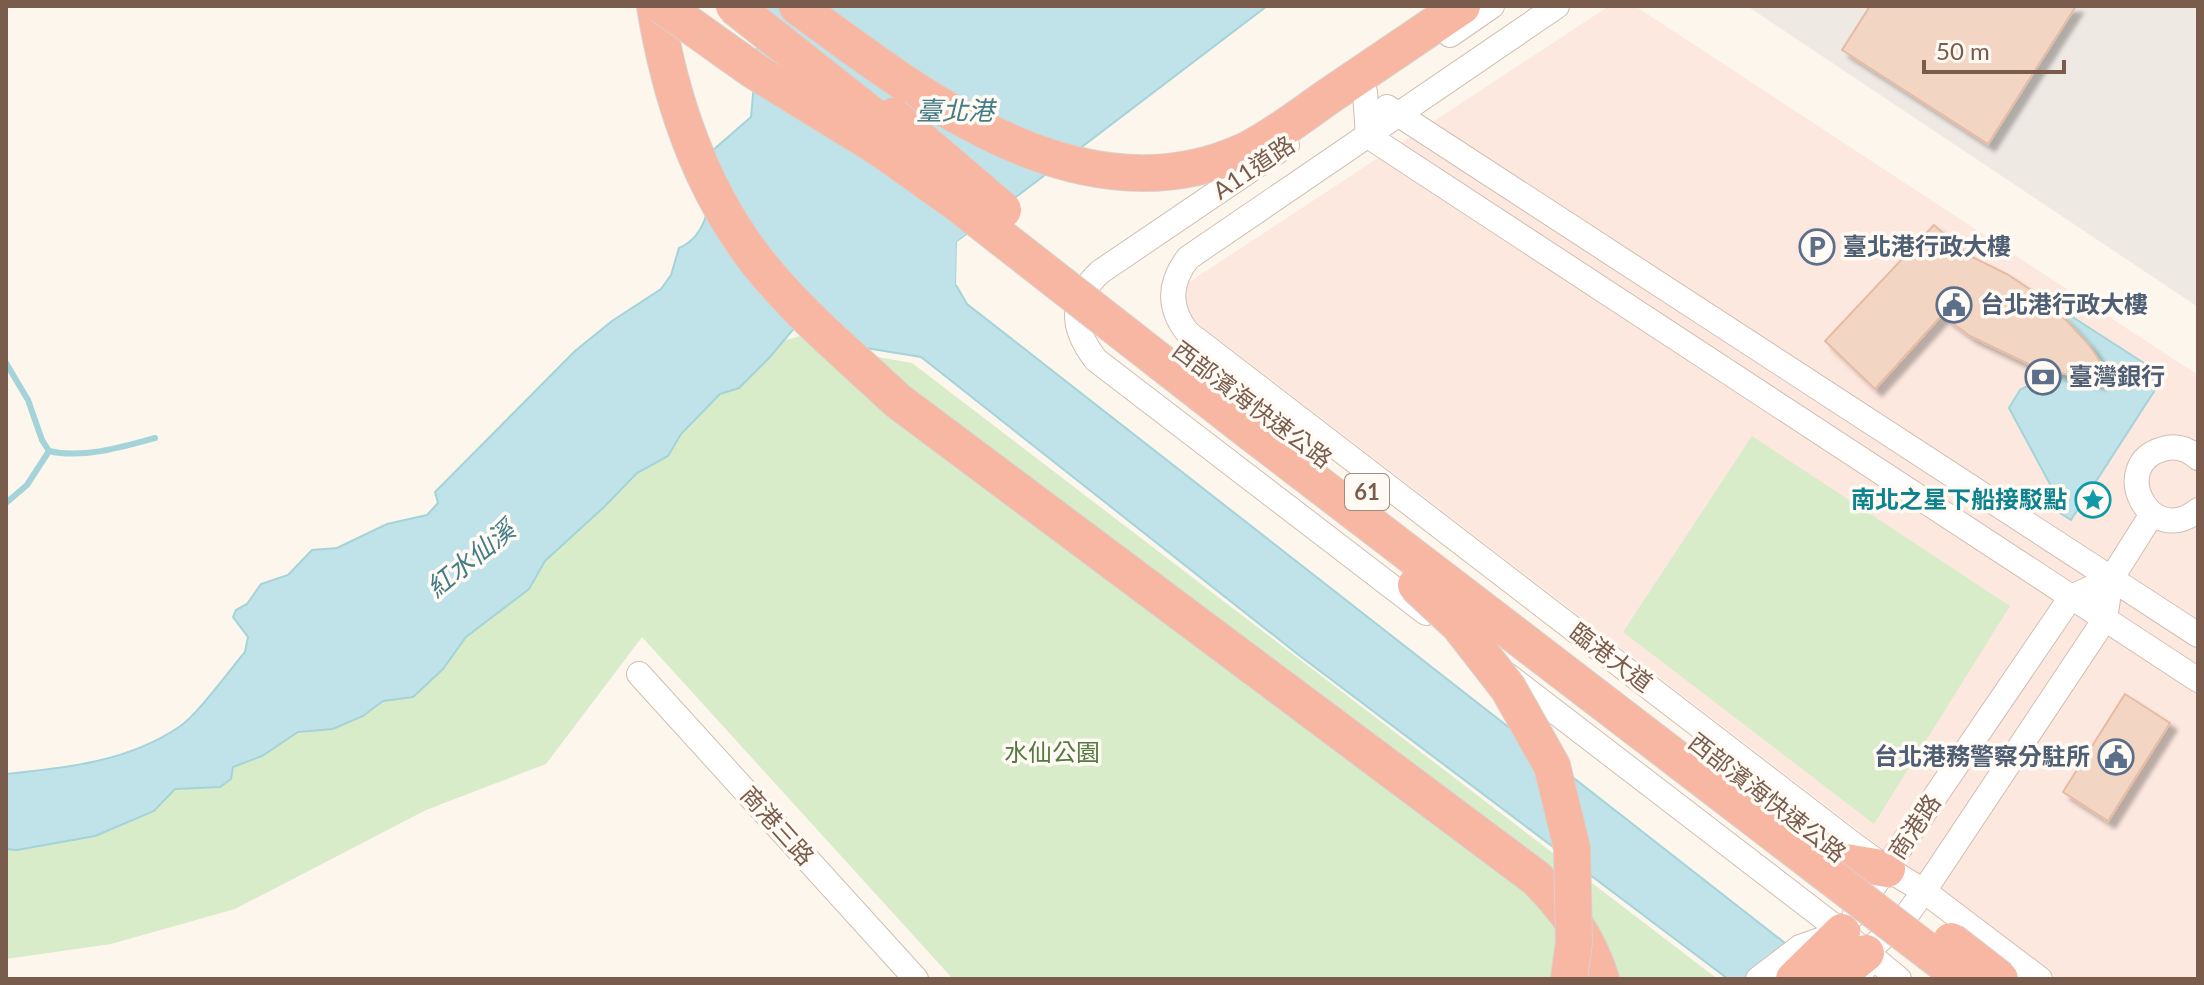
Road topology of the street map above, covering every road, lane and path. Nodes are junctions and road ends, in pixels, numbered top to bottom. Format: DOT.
graph roads {
  1 [pos="655,6"];
  2 [pos="663,6"];
  3 [pos="697,6"];
  4 [pos="734,6"];
  5 [pos="766,6"];
  6 [pos="797,6"];
  7 [pos="1462,6"];
  8 [pos="1492,6"];
  9 [pos="1557,6"];
  10 [pos="1365,92"];
  11 [pos="1399,114"];
  12 [pos="1368,136"];
  13 [pos="1187,332"];
  14 [pos="1163,374"];
  15 [pos="2198,458"];
  16 [pos="2198,510"];
  17 [pos="2152,514"];
  18 [pos="2111,579"];
  19 [pos="2071,597"];
  20 [pos="2105,619"];
  21 [pos="2198,635"];
  22 [pos="639,674"];
  23 [pos="2198,680"];
  24 [pos="1887,869"];
  25 [pos="1924,891"];
  26 [pos="1906,916"];
  27 [pos="1832,963"];
  28 [pos="916,979"];
  29 [pos="1569,979"];
  30 [pos="1601,979"];
  31 [pos="1758,979"];
  32 [pos="1899,979"];
  33 [pos="1949,979"];
  34 [pos="1964,979"];
  35 [pos="1987,979"];
  36 [pos="2000,979"];
  37 [pos="2040,979"];
  1 -- 30 [label="highway, bridge"];
  2 -- 34 [label="highway, bridge"];
  3 -- 14 [label="highway, 西部濱海快速公路 / 61, bridge"];
  4 -- 36 [label="highway, 西部濱海快速公路 / 61, bridge"];
  5 -- 24 [label="highway, bridge"];
  6 -- 7 [label="highway"];
  8 -- 10 [label="street, A11道路"];
  9 -- 11 [label="street, A11道路"];
  10 -- 11 [label="street"];
  10 -- 12 [label="street"];
  10 -- 27 [label="street, A11道路"];
  11 -- 12 [label="street, A11道路"];
  11 -- 18 [label="street"];
  12 -- 13 [label="street, A11道路"];
  12 -- 19 [label="street"];
  13 -- 24 [label="street, 臨港大道"];
  14 -- 29 [label="highway, bridge"];
  14 -- 33 [label="highway, 西部濱海快速公路 / 61"];
  15 -- 17 [label="street"];
  16 -- 17 [label="street"];
  17 -- 18 [label="street, 商港路"];
  18 -- 19 [label="street"];
  18 -- 20 [label="street, 商港路"];
  18 -- 21 [label="street"];
  19 -- 20 [label="street"];
  19 -- 24 [label="street, 商港路"];
  20 -- 23 [label="street"];
  20 -- 25 [label="street, 商港路"];
  22 -- 28 [label="street, 商港三路"];
  24 -- 25 [label="street, 臨港大道"];
  24 -- 27 [label="street, 商港路"];
  25 -- 26 [label="street, 商港路"];
  25 -- 37 [label="street, 臨港大道"];
  26 -- 27 [label="street"];
  26 -- 35 [label="street"];
  27 -- 31 [label="street, 商港路"];
  27 -- 32 [label="street"];
}
